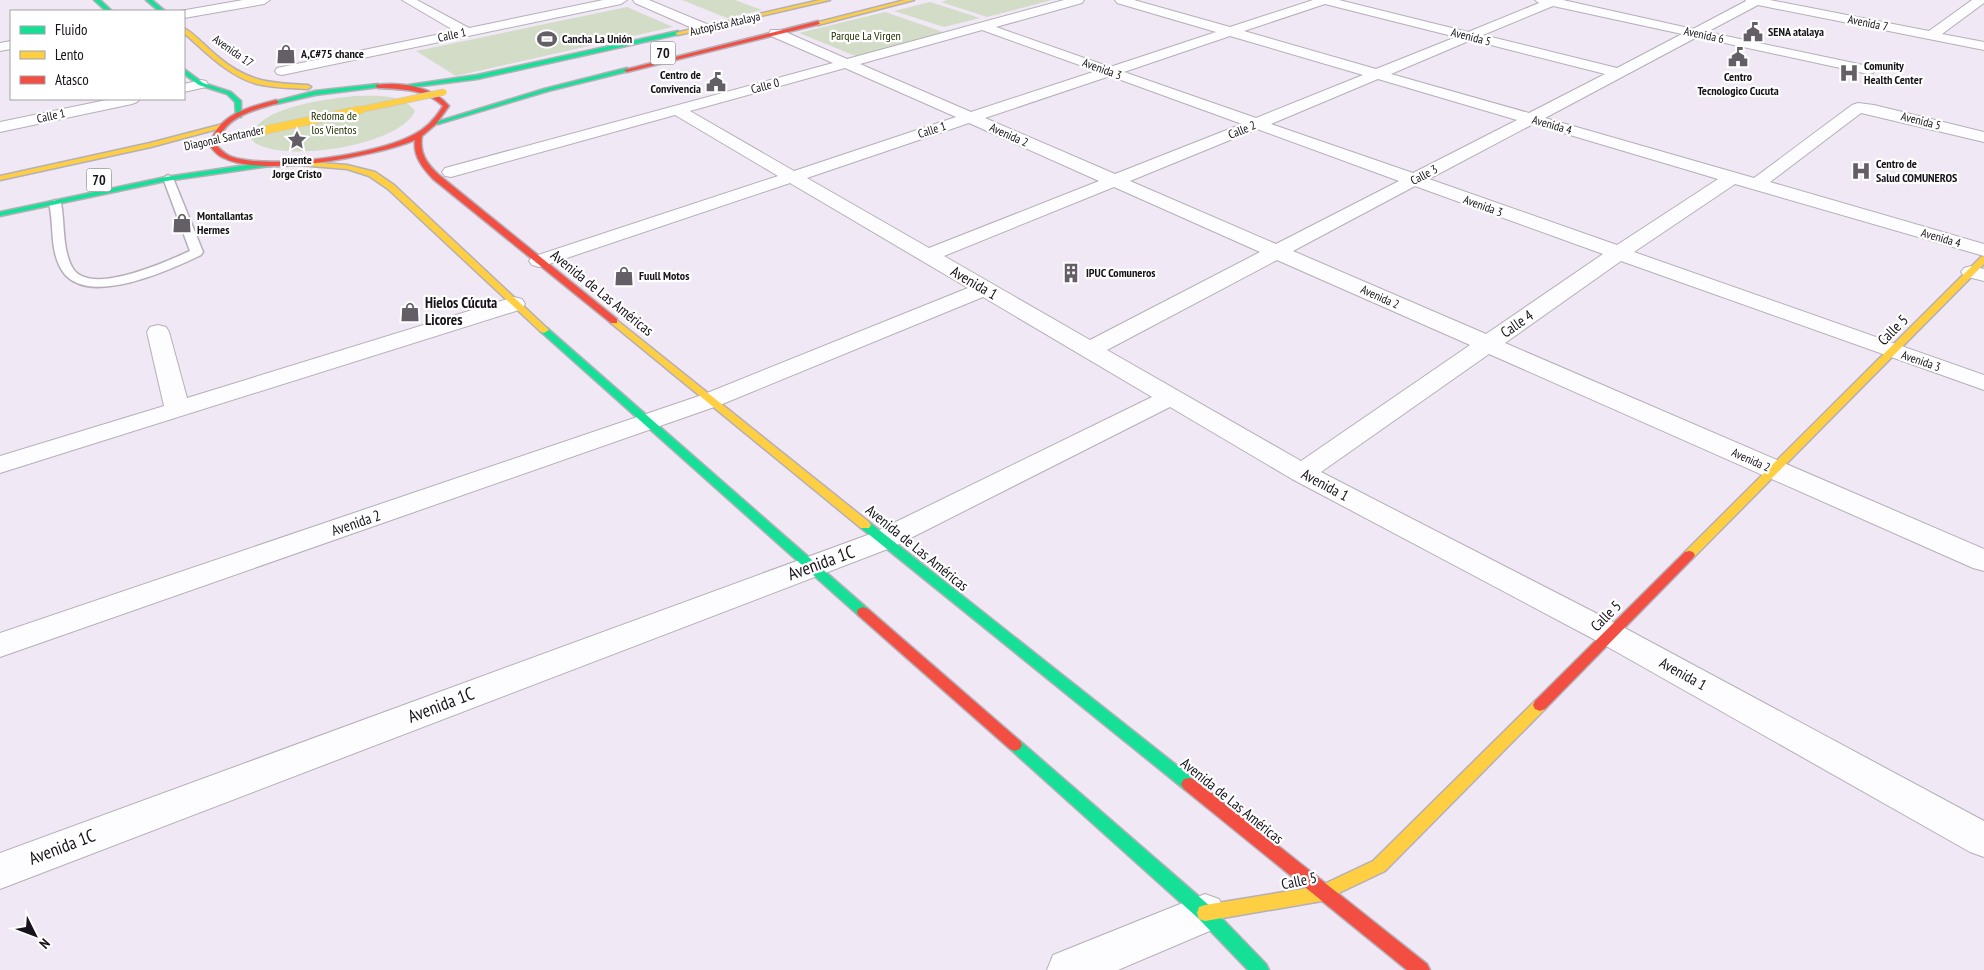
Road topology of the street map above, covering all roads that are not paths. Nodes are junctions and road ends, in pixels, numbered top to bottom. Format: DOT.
graph roads {
  1 [pos="97,0"];
  2 [pos="149,0"];
  3 [pos="264,0"];
  4 [pos="408,0"];
  5 [pos="622,0"];
  6 [pos="639,0"];
  7 [pos="827,0"];
  8 [pos="886,0"];
  9 [pos="911,0"];
  10 [pos="1078,0"];
  11 [pos="1120,0"];
  12 [pos="1325,0"];
  13 [pos="1755,0"];
  14 [pos="1781,0"];
  15 [pos="1980,0"];
  16 [pos="1550,1"];
  17 [pos="839,2"];
  18 [pos="108,10"];
  19 [pos="161,10"];
  20 [pos="185,14"];
  21 [pos="982,26"];
  22 [pos="704,28"];
  23 [pos="185,31"];
  24 [pos="467,32"];
  25 [pos="1230,32"];
  26 [pos="1695,33"];
  27 [pos="1935,33"];
  28 [pos="776,34"];
  29 [pos="1468,36"];
  30 [pos="1984,39"];
  31 [pos="1984,46"];
  32 [pos="846,64"];
  33 [pos="1868,70"];
  34 [pos="282,71"];
  35 [pos="185,72"];
  36 [pos="1110,72"];
  37 [pos="1618,73"];
  38 [pos="1376,74"];
  39 [pos="201,84"];
  40 [pos="398,87"];
  41 [pos="185,88"];
  42 [pos="510,88"];
  43 [pos="332,90"];
  44 [pos="444,92"];
  45 [pos="127,100"];
  46 [pos="453,102"];
  47 [pos="416,110"];
  48 [pos="677,110"];
  49 [pos="239,116"];
  50 [pos="970,118"];
  51 [pos="1531,119"];
  52 [pos="436,123"];
  53 [pos="1256,124"];
  54 [pos="223,126"];
  55 [pos="0,127"];
  56 [pos="419,134"];
  57 [pos="1984,137"];
  58 [pos="236,149"];
  59 [pos="208,155"];
  60 [pos="299,163"];
  61 [pos="267,164"];
  62 [pos="451,172"];
  63 [pos="789,177"];
  64 [pos="1733,177"];
  65 [pos="0,178"];
  66 [pos="168,178"];
  67 [pos="1413,180"];
  68 [pos="1114,181"];
  69 [pos="1757,184"];
  70 [pos="0,187"];
  71 [pos="54,203"];
  72 [pos="0,214"];
  73 [pos="1984,250"];
  74 [pos="1276,252"];
  75 [pos="1617,254"];
  76 [pos="927,256"];
  77 [pos="539,261"];
  78 [pos="1980,269"];
  79 [pos="984,290"];
  80 [pos="514,304"];
  81 [pos="158,332"];
  82 [pos="1488,345"];
  83 [pos="1089,350"];
  84 [pos="1893,351"];
  85 [pos="1984,384"];
  86 [pos="1171,397"];
  87 [pos="711,400"];
  88 [pos="177,409"];
  89 [pos="650,422"];
  90 [pos="0,464"];
  91 [pos="1774,470"];
  92 [pos="1302,473"];
  93 [pos="883,540"];
  94 [pos="1984,561"];
  95 [pos="812,566"];
  96 [pos="1610,634"];
  97 [pos="0,645"];
  98 [pos="1984,840"];
  99 [pos="0,871"];
  100 [pos="1322,893"];
  101 [pos="1205,914"];
  102 [pos="1068,970"];
  103 [pos="1260,970"];
  104 [pos="1421,970"];
  1 -- 18 [label="main road"];
  2 -- 19 [label="main road"];
  3 -- 20 [label="street"];
  4 -- 24 [label="street"];
  5 -- 24 [label="street, Calle 1"];
  6 -- 22 [label="street"];
  7 -- 22 [label="main road"];
  8 -- 42 [label="main road, Autopista Atalaya / 70"];
  9 -- 28 [label="main road"];
  10 -- 21 [label="street, Calle 0"];
  11 -- 25 [label="street, Avenida 4"];
  12 -- 25 [label="street, Calle 1"];
  12 -- 29 [label="street, Avenida 5"];
  13 -- 26 [label="street, Calle 3"];
  13 -- 27 [label="street, Avenida 7"];
  14 -- 27 [label="street, Avenida 7"];
  15 -- 27 [label="street"];
  16 -- 26 [label="street, Avenida 6"];
  16 -- 29 [label="street, Calle 2"];
  17 -- 44 [label="main road, Autopista Atalaya / 70"];
  21 -- 32 [label="street, Calle 0"];
  21 -- 36 [label="street, Avenida 3"];
  22 -- 40 [label="main road"];
  23 -- 43 [label="main road, Avenida 17"];
  24 -- 34 [label="street, Calle 1"];
  25 -- 36 [label="street, Calle 1"];
  25 -- 38 [label="street, Avenida 4"];
  26 -- 33 [label="street, Avenida 6"];
  26 -- 37 [label="street, Calle 3"];
  27 -- 30 [label="street, Avenida 7"];
  27 -- 31 [label="street, Avenida 7"];
  28 -- 32 [label="street, Avenida 2"];
  28 -- 52 [label="main road"];
  29 -- 37 [label="street, Avenida 5"];
  29 -- 38 [label="street, Calle 2"];
  32 -- 48 [label="street, Calle 0"];
  32 -- 50 [label="street, Avenida 2"];
  35 -- 39 [label="main road"];
  36 -- 50 [label="street, Calle 1"];
  36 -- 53 [label="street, Avenida 3"];
  37 -- 51 [label="street, Calle 3"];
  38 -- 51 [label="street, Avenida 4"];
  38 -- 53 [label="street, Calle 2"];
  39 -- 41 [label="street"];
  39 -- 49 [label="main road"];
  40 -- 43 [label="main road"];
  40 -- 52 [label="main road"];
  43 -- 49 [label="main road"];
  44 -- 70 [label="main road, Diagonal Santander / 70, bridge"];
  45 -- 55 [label="street, Calle 1"];
  46 -- 47 [label="main road"];
  48 -- 62 [label="street, Calle 0"];
  48 -- 63 [label="street, Avenida 1"];
  49 -- 54 [label="main road"];
  50 -- 63 [label="street, Calle 1"];
  50 -- 68 [label="street, Avenida 2"];
  51 -- 64 [label="street, Avenida 4"];
  51 -- 67 [label="street, Calle 3"];
  52 -- 56 [label="main road"];
  53 -- 67 [label="street, Avenida 3"];
  53 -- 68 [label="street, Calle 2"];
  54 -- 61 [label="main road"];
  54 -- 65 [label="main road"];
  56 -- 60 [label="main road"];
  56 -- 77 [label="main road, Avenida de Las Américas"];
  57 -- 69 [label="street, Avenida 5"];
  58 -- 59 [label="main road, Diagonal Santander"];
  60 -- 61 [label="main road"];
  60 -- 80 [label="main road"];
  61 -- 66 [label="main road"];
  63 -- 76 [label="street, Avenida 1"];
  63 -- 77 [label="street, Calle 1"];
  64 -- 69 [label="street, Avenida 4"];
  64 -- 75 [label="street, Calle 4"];
  66 -- 71 [label="main road"];
  66 -- 71 [label="lane"];
  67 -- 74 [label="street, Calle 3"];
  67 -- 75 [label="street, Avenida 3"];
  68 -- 74 [label="street, Avenida 2"];
  68 -- 76 [label="street, Calle 2"];
  69 -- 73 [label="street, Avenida 4"];
  71 -- 72 [label="main road"];
  74 -- 82 [label="street, Avenida 2"];
  74 -- 83 [label="street, Calle 3"];
  75 -- 82 [label="street, Calle 4"];
  75 -- 84 [label="street, Avenida 3"];
  76 -- 79 [label="street, Avenida 1"];
  77 -- 87 [label="main road, Avenida de Las Américas"];
  78 -- 84 [label="main road, Calle 5"];
  79 -- 83 [label="street, Avenida 1"];
  79 -- 87 [label="street, Avenida 2"];
  80 -- 88 [label="street"];
  80 -- 89 [label="main road"];
  81 -- 88 [label="street"];
  82 -- 91 [label="street, Avenida 2"];
  82 -- 92 [label="street, Calle 4"];
  83 -- 86 [label="street, Avenida 1"];
  84 -- 85 [label="street, Avenida 3"];
  84 -- 91 [label="main road, Calle 5"];
  86 -- 92 [label="street, Avenida 1"];
  86 -- 93 [label="street, Avenida 1C"];
  87 -- 89 [label="street, Avenida 2"];
  87 -- 93 [label="main road, Avenida de Las Américas"];
  88 -- 90 [label="street"];
  89 -- 95 [label="main road"];
  89 -- 97 [label="street, Avenida 2"];
  91 -- 94 [label="street, Avenida 2"];
  91 -- 96 [label="main road, Calle 5"];
  92 -- 96 [label="street, Avenida 1"];
  93 -- 95 [label="street, Avenida 1C"];
  93 -- 100 [label="main road, Avenida de Las Américas"];
  95 -- 99 [label="street, Avenida 1C"];
  95 -- 101 [label="main road"];
  96 -- 98 [label="street, Avenida 1"];
  96 -- 100 [label="main road, Calle 5"];
  100 -- 101 [label="main road, Calle 5"];
  100 -- 104 [label="main road, Avenida de Las Américas"];
  101 -- 102 [label="street"];
  101 -- 103 [label="main road"];
}
